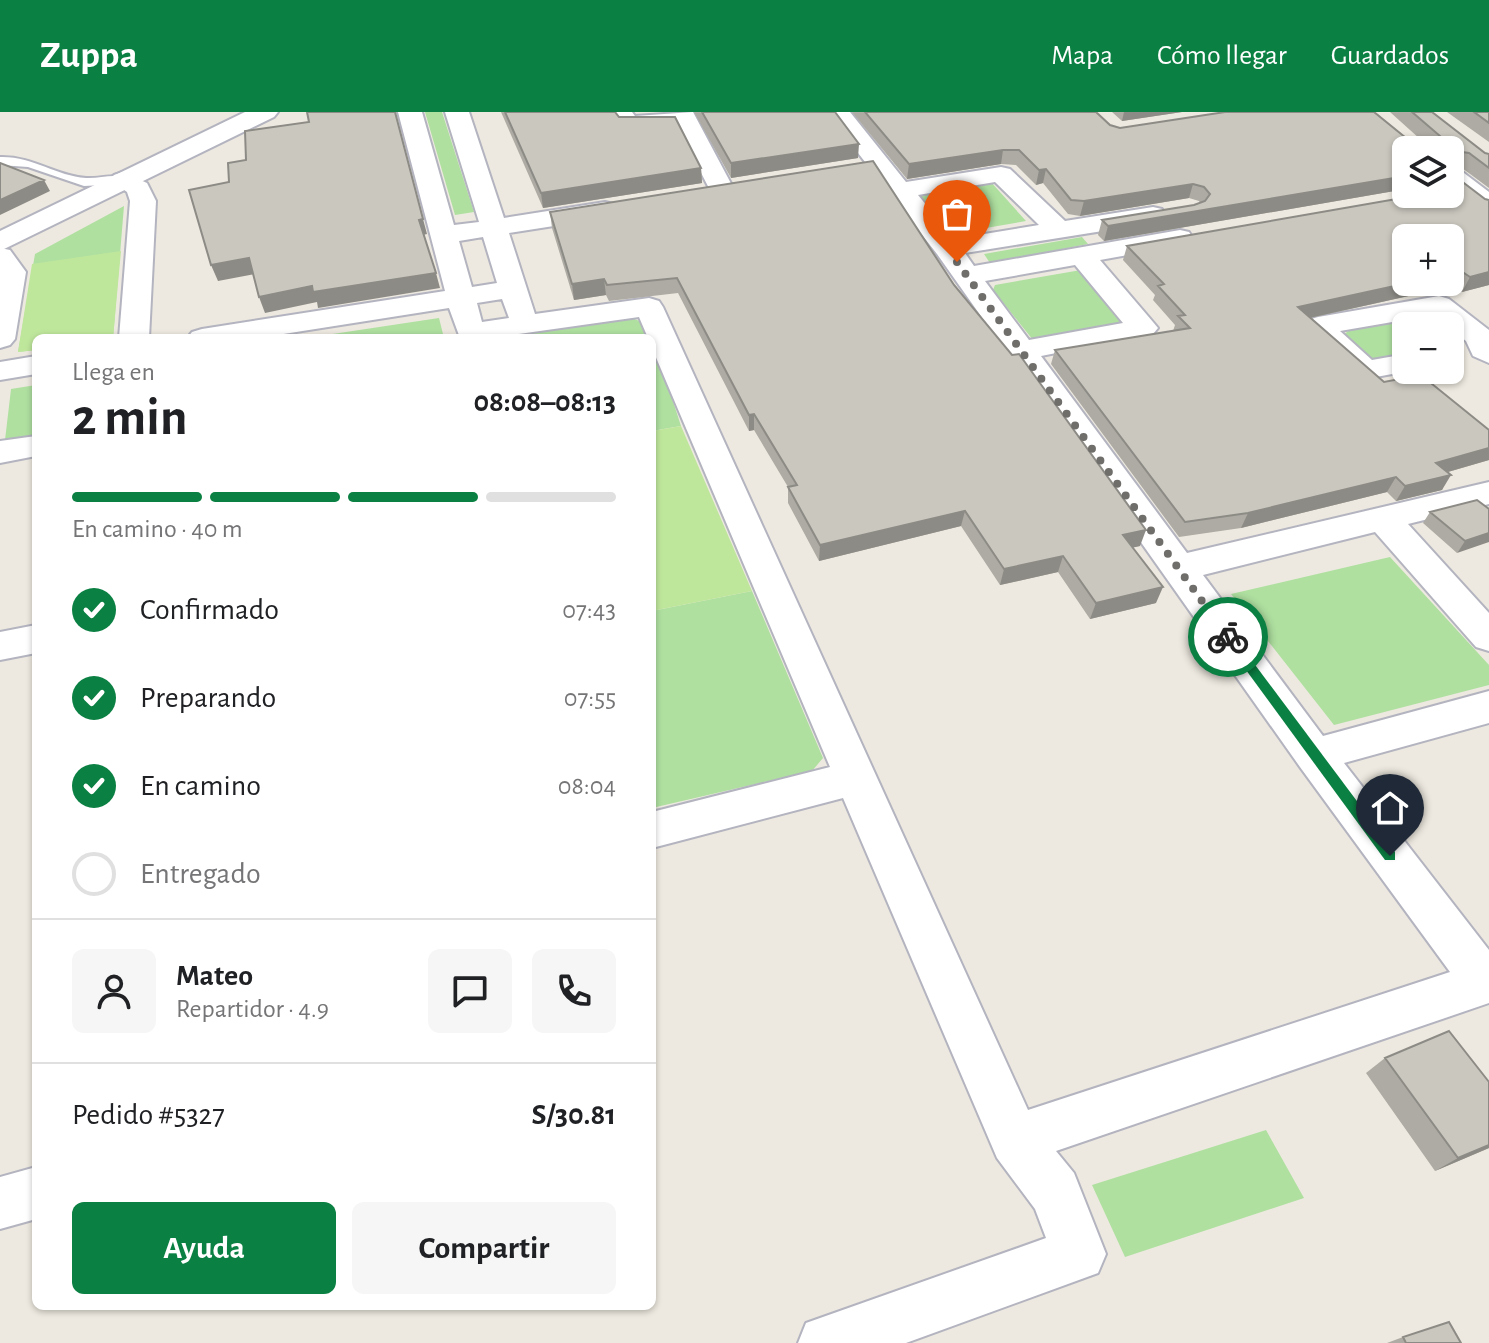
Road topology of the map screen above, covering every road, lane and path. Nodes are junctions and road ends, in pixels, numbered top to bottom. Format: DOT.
graph roads {
  1 [pos="265,112"];
  2 [pos="410,112"];
  3 [pos="457,112"];
  4 [pos="620,112"];
  5 [pos="838,112"];
  6 [pos="682,116"];
  7 [pos="0,161"];
  8 [pos="123,180"];
  9 [pos="753,186"];
  10 [pos="901,190"];
  11 [pos="722,191"];
  12 [pos="692,196"];
  13 [pos="631,206"];
  14 [pos="1181,210"];
  15 [pos="495,228"];
  16 [pos="1058,229"];
  17 [pos="1206,234"];
  18 [pos="443,235"];
  19 [pos="0,242"];
  20 [pos="1081,255"];
  21 [pos="0,256"];
  22 [pos="957,262"];
  23 [pos="460,298"];
  24 [pos="519,307"];
  25 [pos="1399,312"];
  26 [pos="1448,312"];
  27 [pos="1392,313"];
  28 [pos="1464,325"];
  29 [pos="134,334"];
  30 [pos="228,334"];
  31 [pos="470,334"];
  32 [pos="472,334"];
  33 [pos="0,339"];
  34 [pos="1019,351"];
  35 [pos="1478,352"];
  36 [pos="1392,365"];
  37 [pos="32,366"];
  38 [pos="0,371"];
  39 [pos="32,447"];
  40 [pos="0,452"];
  41 [pos="1489,493"];
  42 [pos="1382,518"];
  43 [pos="1178,568"];
  44 [pos="1489,637"];
  45 [pos="32,640"];
  46 [pos="0,646"];
  47 [pos="1489,707"];
  48 [pos="1314,755"];
  49 [pos="857,777"];
  50 [pos="656,829"];
  51 [pos="1487,981"];
  52 [pos="1015,1140"];
  53 [pos="32,1194"];
  54 [pos="0,1203"];
  55 [pos="826,1343"];
  1 -- 8 [label="street"];
  2 -- 18 [label="street"];
  3 -- 15 [label="street"];
  4 -- 6 [label="street"];
  5 -- 10 [label="street"];
  6 -- 11 [label="street"];
  7 -- 8 [label="lane"];
  8 -- 19 [label="street"];
  8 -- 29 [label="street"];
  9 -- 11 [label="street"];
  10 -- 16 [label="street"];
  10 -- 22 [label="street"];
  11 -- 12 [label="street"];
  13 -- 15 [label="street"];
  14 -- 16 [label="street"];
  15 -- 18 [label="street"];
  15 -- 24 [label="street"];
  16 -- 22 [label="street"];
  17 -- 20 [label="street"];
  18 -- 23 [label="street"];
  20 -- 22 [label="street"];
  20 -- 34 [label="street"];
  21 -- 33 [label="street"];
  22 -- 34 [label="street"];
  23 -- 24 [label="street"];
  23 -- 30 [label="street"];
  23 -- 31 [label="street"];
  24 -- 32 [label="street"];
  24 -- 49 [label="street"];
  25 -- 26 [label="street"];
  27 -- 36 [label="street"];
  28 -- 35 [label="street"];
  34 -- 43 [label="street"];
  37 -- 38 [label="street"];
  39 -- 40 [label="street"];
  41 -- 42 [label="street"];
  42 -- 43 [label="street"];
  42 -- 44 [label="street"];
  43 -- 48 [label="street"];
  45 -- 46 [label="street"];
  47 -- 48 [label="street"];
  48 -- 51 [label="street"];
  49 -- 50 [label="street"];
  49 -- 52 [label="street"];
  51 -- 52 [label="street"];
  52 -- 55 [label="street"];
  53 -- 54 [label="street"];
}
